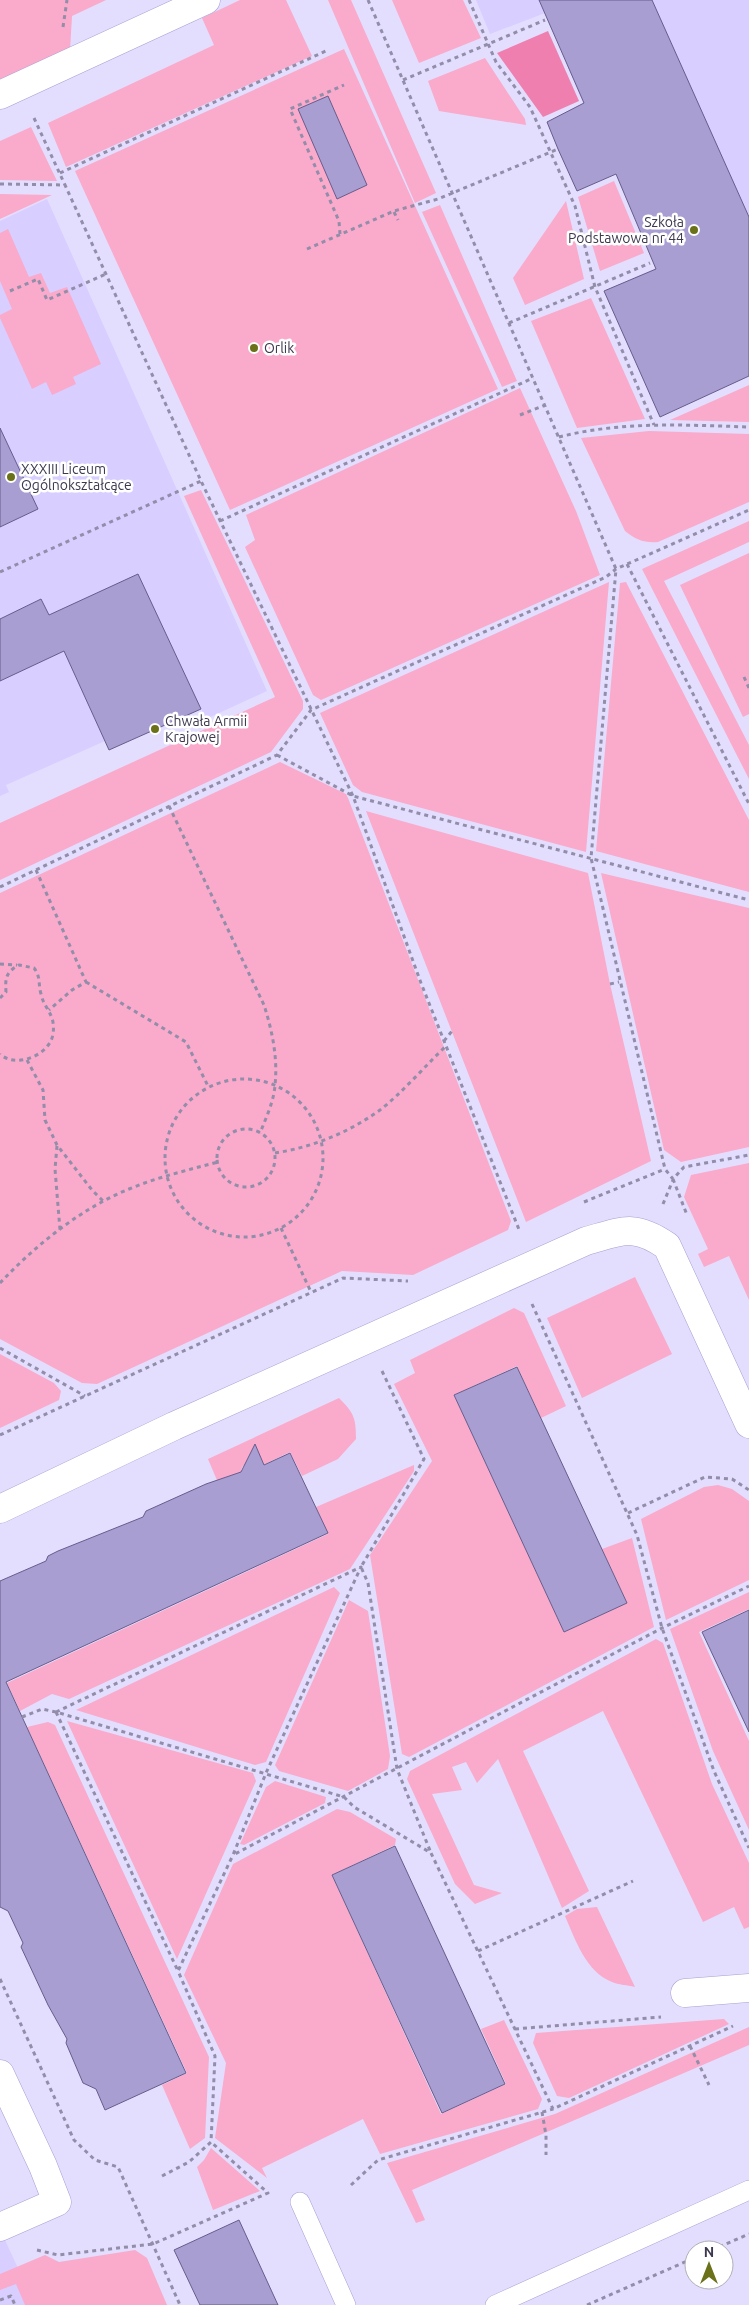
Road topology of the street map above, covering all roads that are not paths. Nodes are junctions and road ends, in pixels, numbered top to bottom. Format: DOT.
graph roads {
  1 [pos="206,0"];
  2 [pos="10,90"];
  3 [pos="749,1424"];
  4 [pos="0,1509"];
  5 [pos="749,1988"];
  6 [pos="685,1993"];
  7 [pos="0,2074"];
  8 [pos="749,2190"];
  9 [pos="300,2202"];
  10 [pos="0,2227"];
  11 [pos="346,2305"];
  12 [pos="495,2305"];
  1 -- 2 [label="street"];
  3 -- 4 [label="street"];
  5 -- 6 [label="street"];
  7 -- 10 [label="street"];
  8 -- 12 [label="lane"];
  9 -- 11 [label="lane"];
}
